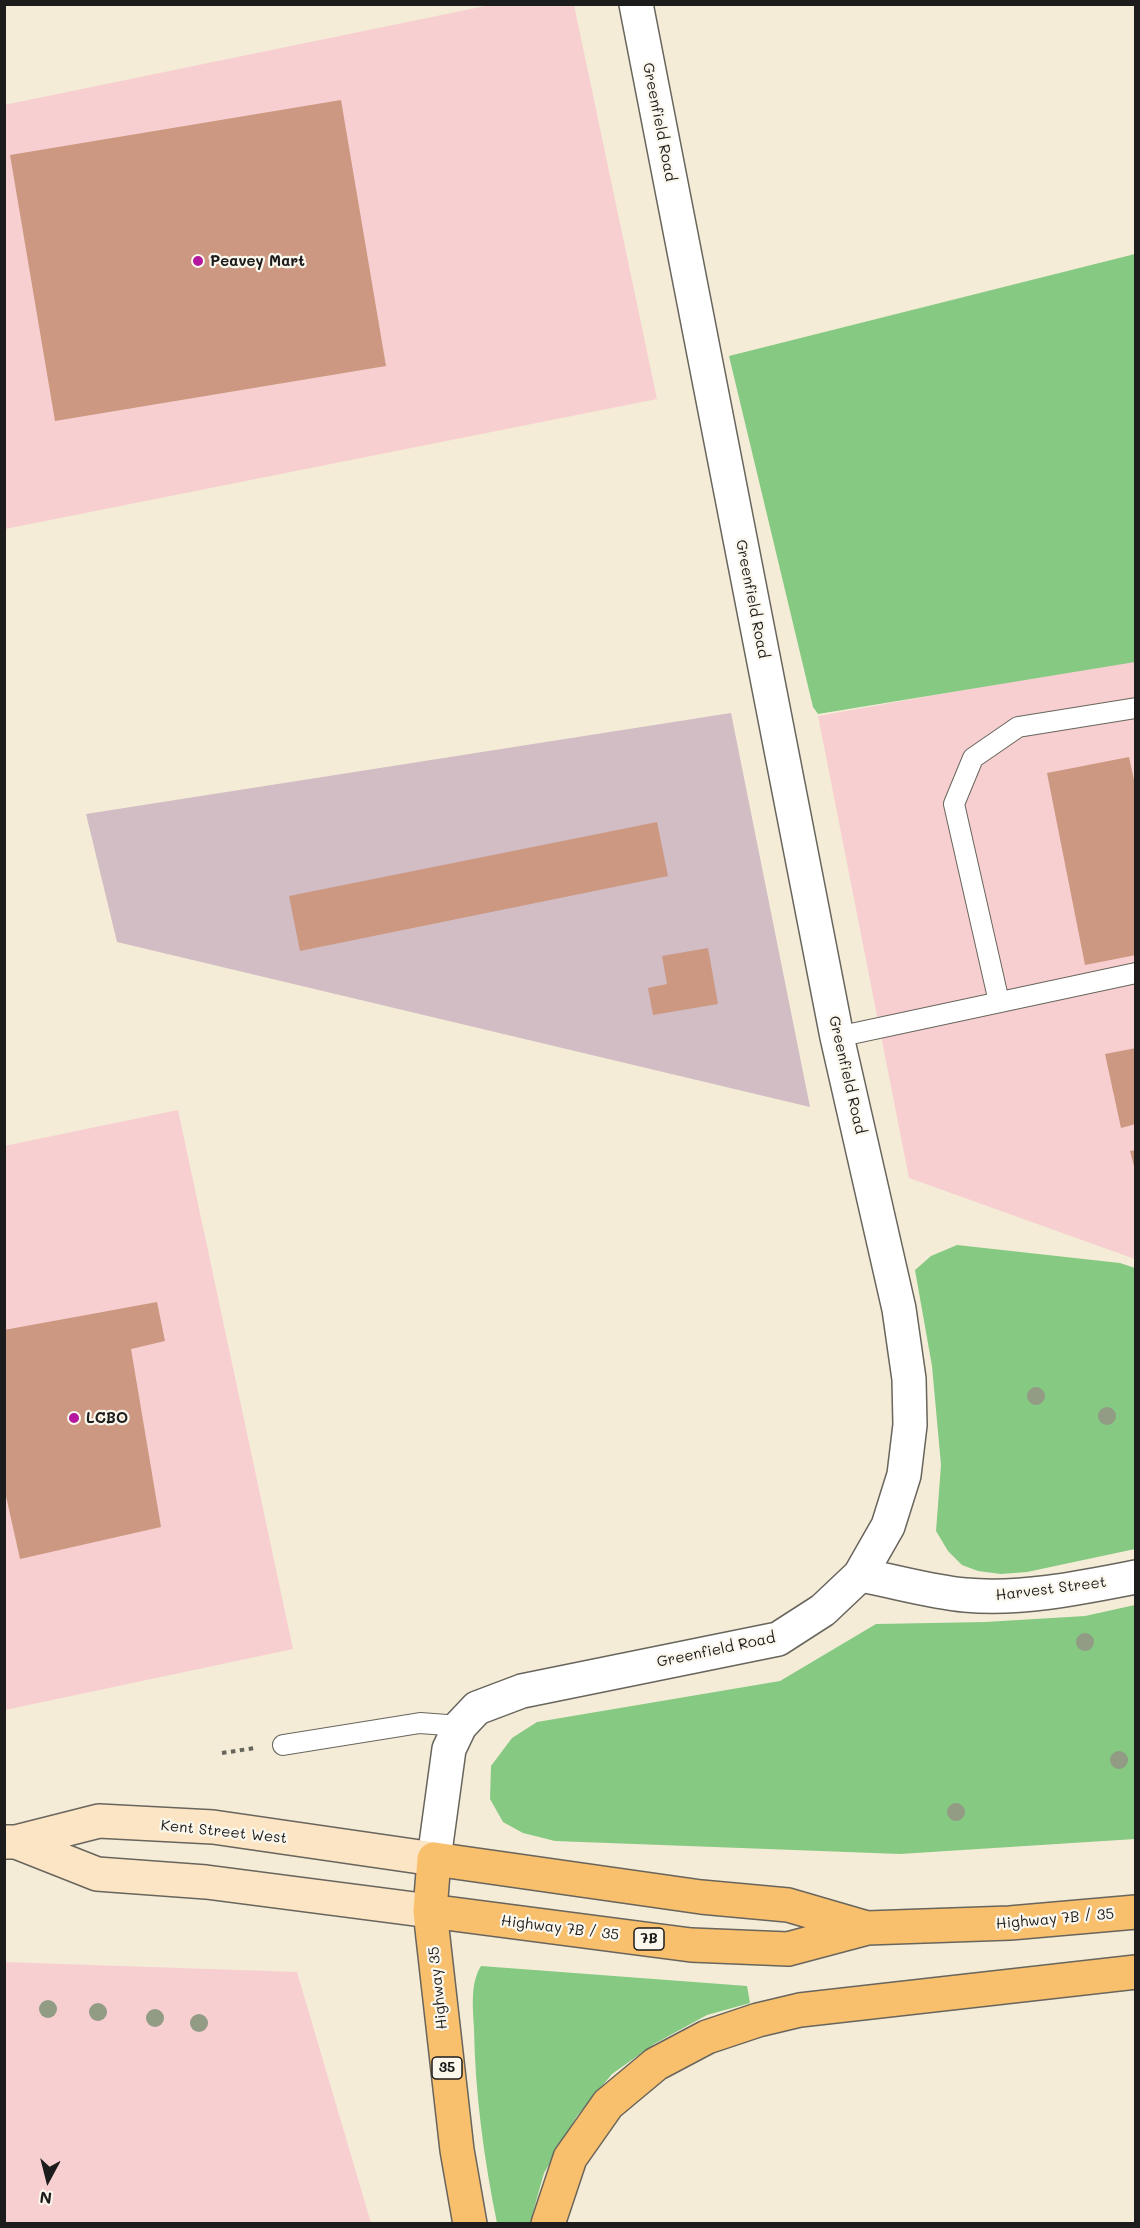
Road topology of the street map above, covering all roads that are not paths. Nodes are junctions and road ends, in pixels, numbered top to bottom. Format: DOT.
graph roads {
  1 [pos="636,4"];
  2 [pos="1136,708"];
  3 [pos="1136,973"];
  4 [pos="999,1002"];
  5 [pos="837,1036"];
  6 [pos="860,1575"];
  7 [pos="1136,1576"];
  8 [pos="460,1726"];
  9 [pos="283,1745"];
  10 [pos="10,1842"];
  11 [pos="434,1859"];
  12 [pos="430,1911"];
  13 [pos="1136,1912"];
  14 [pos="867,1928"];
  15 [pos="1136,1972"];
  16 [pos="470,2223"];
  17 [pos="548,2223"];
  1 -- 5 [label="street, Greenfield Road"];
  2 -- 4 [label="lane"];
  3 -- 4 [label="lane"];
  4 -- 5 [label="lane"];
  5 -- 6 [label="street, Greenfield Road"];
  6 -- 7 [label="street, Harvest Street"];
  6 -- 8 [label="street, Greenfield Road"];
  8 -- 9 [label="lane"];
  8 -- 11 [label="street, Greenfield Road"];
  10 -- 11 [label="main road, Kent Street West / 7B"];
  10 -- 12 [label="main road, Kent Street West / 7B"];
  11 -- 12 [label="main road, Highway 35 / 35"];
  11 -- 14 [label="main road, Highway 7B / 35 / 7B"];
  12 -- 14 [label="main road, Highway 7B / 35 / 7B"];
  12 -- 16 [label="main road, Highway 35 / 35"];
  13 -- 14 [label="main road, Highway 7B / 35 / 7B"];
  15 -- 17 [label="main road"];
}
